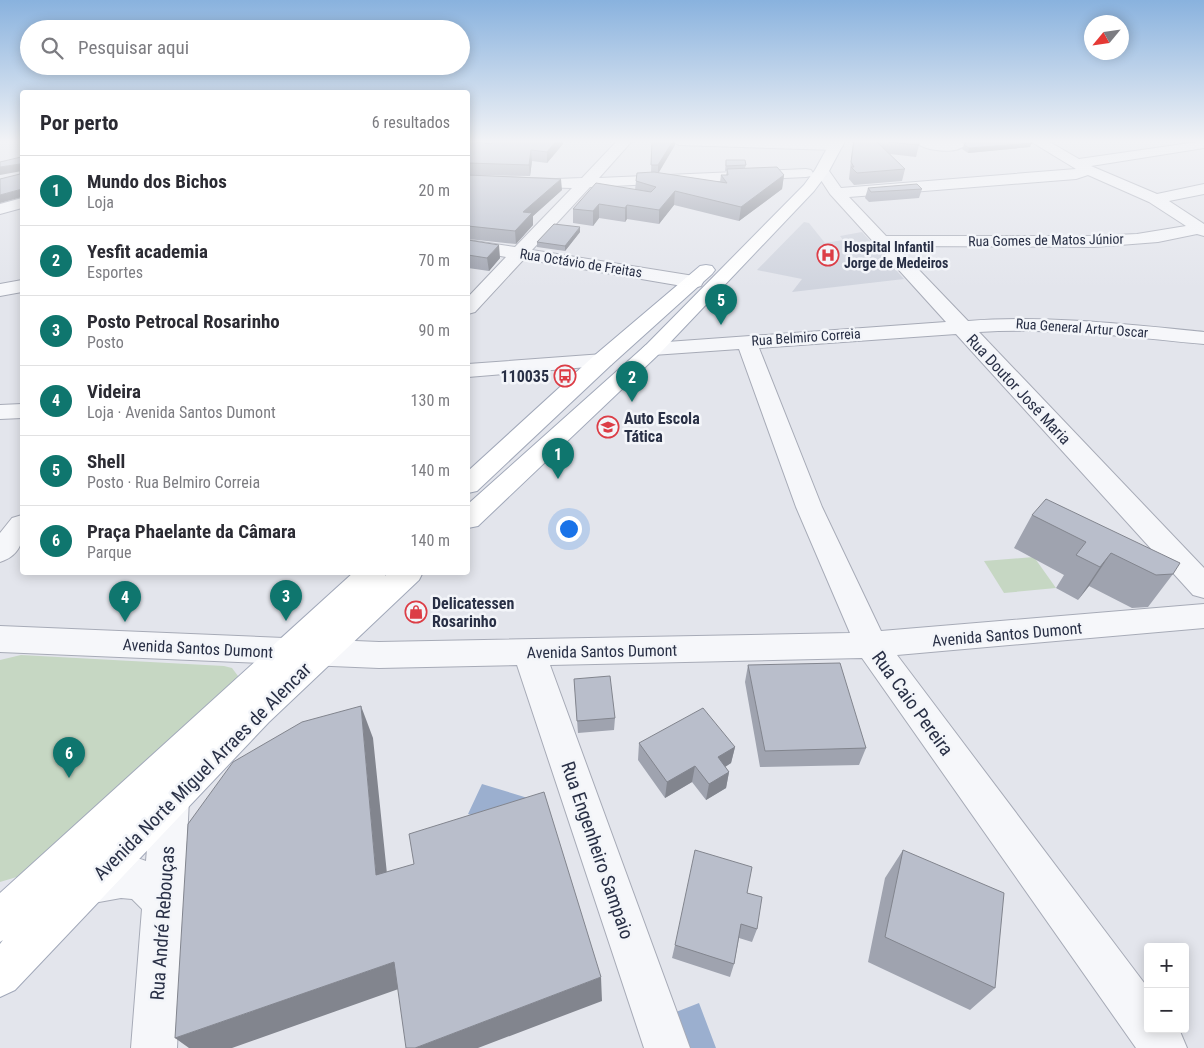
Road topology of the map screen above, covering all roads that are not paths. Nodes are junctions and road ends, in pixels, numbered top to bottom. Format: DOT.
graph roads {
  1 [pos="580,190"];
  2 [pos="795,190"];
  3 [pos="797,190"];
  4 [pos="833,190"];
  5 [pos="859,190"];
  6 [pos="1132,190"];
  7 [pos="1199,190"];
  8 [pos="836,192"];
  9 [pos="1154,199"];
  10 [pos="20,204"];
  11 [pos="0,209"];
  12 [pos="1203,232"];
  13 [pos="881,241"];
  14 [pos="470,246"];
  15 [pos="520,254"];
  16 [pos="694,282"];
  17 [pos="20,286"];
  18 [pos="0,290"];
  19 [pos="470,306"];
  20 [pos="960,326"];
  21 [pos="1204,338"];
  22 [pos="746,341"];
  23 [pos="653,349"];
  24 [pos="603,360"];
  25 [pos="470,371"];
  26 [pos="20,411"];
  27 [pos="0,412"];
  28 [pos="470,483"];
  29 [pos="470,517"];
  30 [pos="20,527"];
  31 [pos="0,552"];
  32 [pos="370,575"];
  33 [pos="405,575"];
  34 [pos="1204,587"];
  35 [pos="1204,616"];
  36 [pos="0,639"];
  37 [pos="871,646"];
  38 [pos="304,652"];
  39 [pos="529,652"];
  40 [pos="170,799"];
  41 [pos="88,884"];
  42 [pos="163,900"];
  43 [pos="0,921"];
  44 [pos="0,975"];
  45 [pos="1144,1021"];
  46 [pos="1153,1033"];
  47 [pos="154,1048"];
  48 [pos="667,1048"];
  49 [pos="1164,1048"];
  1 -- 15 [label="street"];
  2 -- 16 [label="main road"];
  3 -- 23 [label="main road"];
  4 -- 8 [label="street"];
  5 -- 8 [label="street"];
  6 -- 9 [label="street"];
  7 -- 9 [label="street"];
  8 -- 13 [label="street, Rua Doutor José Maria"];
  9 -- 12 [label="street"];
  10 -- 11 [label="street"];
  12 -- 13 [label="street, Rua Gomes de Matos Júnior"];
  13 -- 20 [label="street, Rua Doutor José Maria"];
  14 -- 15 [label="street, Rua Octávio de Freitas"];
  15 -- 16 [label="street, Rua Octávio de Freitas"];
  15 -- 19 [label="street"];
  16 -- 24 [label="main road"];
  17 -- 18 [label="street"];
  20 -- 21 [label="street, Rua General Artur Oscar"];
  20 -- 22 [label="street, Rua Belmiro Correia"];
  20 -- 34 [label="street, Rua Doutor José Maria"];
  22 -- 23 [label="street, Rua Belmiro Correia"];
  22 -- 37 [label="street, Rua Caio Pereira"];
  23 -- 29 [label="main road"];
  24 -- 25 [label="street"];
  24 -- 28 [label="main road"];
  26 -- 27 [label="street"];
  30 -- 31 [label="street"];
  32 -- 38 [label="main road, Avenida Norte Miguel Arraes de Alencar"];
  33 -- 38 [label="main road, Avenida Norte Miguel Arraes de Alencar"];
  35 -- 37 [label="street, Avenida Santos Dumont"];
  36 -- 38 [label="street, Avenida Santos Dumont"];
  37 -- 39 [label="street, Avenida Santos Dumont"];
  37 -- 45 [label="street, Rua Caio Pereira"];
  38 -- 39 [label="street, Avenida Santos Dumont"];
  38 -- 40 [label="main road, Avenida Norte Miguel Arraes de Alencar"];
  38 -- 43 [label="main road, Avenida Norte Miguel Arraes de Alencar"];
  39 -- 48 [label="street, Rua Engenheiro Sampaio"];
  40 -- 41 [label="main road, Avenida Norte Miguel Arraes de Alencar"];
  40 -- 42 [label="street, Rua André Rebouças"];
  41 -- 42 [label="street"];
  41 -- 44 [label="main road, Avenida Norte Miguel Arraes de Alencar"];
  42 -- 47 [label="street, Rua André Rebouças"];
  46 -- 49 [label="street"];
}
